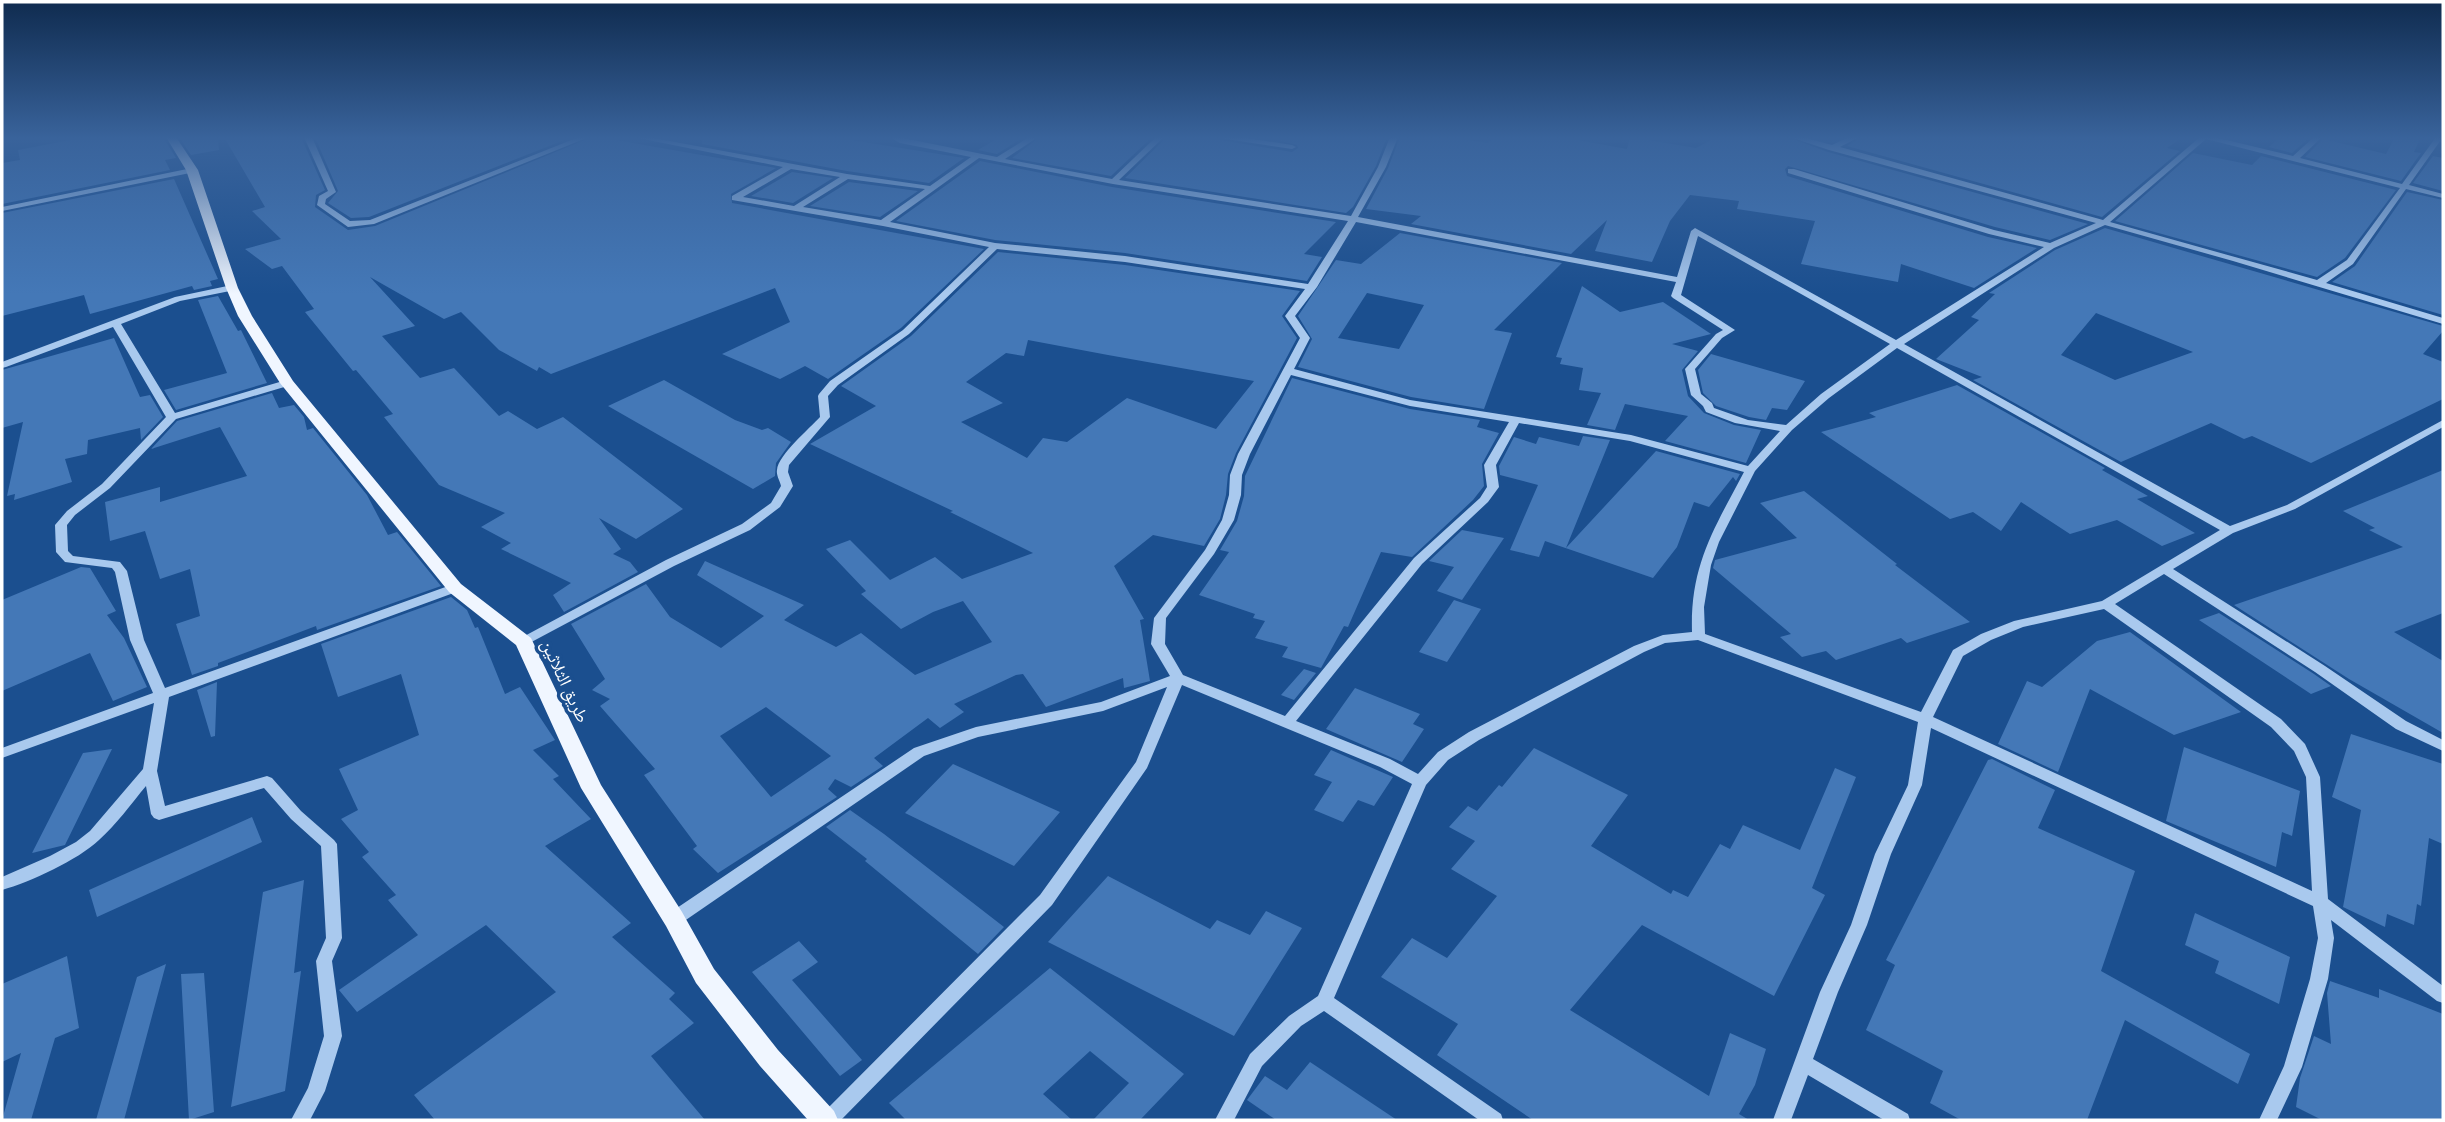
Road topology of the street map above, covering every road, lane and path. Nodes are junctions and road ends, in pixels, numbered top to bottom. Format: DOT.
graph roads {
  1 [pos="98,189"];
  2 [pos="199,189"];
  3 [pos="331,189"];
  4 [pos="453,189"];
  5 [pos="750,189"];
  6 [pos="826,189"];
  7 [pos="929,189"];
  8 [pos="1160,189"];
  9 [pos="1370,189"];
  10 [pos="1849,189"];
  11 [pos="1985,189"];
  12 [pos="2143,189"];
  13 [pos="2403,189"];
  14 [pos="2415,189"];
  15 [pos="2443,196"];
  16 [pos="796,208"];
  17 [pos="2,209"];
  18 [pos="1353,219"];
  19 [pos="2105,222"];
  20 [pos="883,223"];
  21 [pos="995,246"];
  22 [pos="2052,246"];
  23 [pos="1679,280"];
  24 [pos="2318,284"];
  25 [pos="1312,287"];
  26 [pos="232,288"];
  27 [pos="2443,321"];
  28 [pos="115,322"];
  29 [pos="1898,343"];
  30 [pos="2,365"];
  31 [pos="1289,371"];
  32 [pos="287,383"];
  33 [pos="172,417"];
  34 [pos="1516,419"];
  35 [pos="2443,423"];
  36 [pos="1788,428"];
  37 [pos="1750,470"];
  38 [pos="2229,530"];
  39 [pos="2163,568"];
  40 [pos="455,588"];
  41 [pos="2106,604"];
  42 [pos="1699,636"];
  43 [pos="524,642"];
  44 [pos="1178,678"];
  45 [pos="162,697"];
  46 [pos="1925,719"];
  47 [pos="1287,723"];
  48 [pos="2443,746"];
  49 [pos="2,753"];
  50 [pos="150,771"];
  51 [pos="1420,782"];
  52 [pos="2,884"];
  53 [pos="2319,902"];
  54 [pos="674,919"];
  55 [pos="2443,996"];
  56 [pos="1324,1001"];
  57 [pos="1803,1063"];
  58 [pos="299,1120"];
  59 [pos="827,1120"];
  60 [pos="1224,1120"];
  61 [pos="1494,1120"];
  62 [pos="1782,1120"];
  63 [pos="1901,1120"];
  64 [pos="2268,1120"];
  1 -- 17 [label="street"];
  2 -- 26 [label="main road, طريق الثلاثين"];
  3 -- 4 [label="street"];
  5 -- 16 [label="street"];
  6 -- 16 [label="street"];
  7 -- 20 [label="street"];
  8 -- 18 [label="street"];
  9 -- 18 [label="street"];
  10 -- 22 [label="street"];
  11 -- 19 [label="street"];
  12 -- 19 [label="street"];
  13 -- 24 [label="street"];
  14 -- 15 [label="street"];
  16 -- 20 [label="street"];
  18 -- 23 [label="street"];
  18 -- 25 [label="street"];
  19 -- 22 [label="street"];
  19 -- 24 [label="street"];
  20 -- 21 [label="street"];
  21 -- 25 [label="street"];
  21 -- 43 [label="street"];
  22 -- 29 [label="street"];
  23 -- 29 [label="street"];
  23 -- 36 [label="street"];
  24 -- 27 [label="street"];
  25 -- 31 [label="street"];
  26 -- 28 [label="street"];
  26 -- 32 [label="main road, طريق الثلاثين"];
  28 -- 30 [label="street"];
  28 -- 33 [label="street"];
  29 -- 36 [label="street"];
  29 -- 38 [label="street"];
  31 -- 34 [label="street"];
  31 -- 44 [label="street"];
  32 -- 33 [label="street"];
  32 -- 40 [label="main road, طريق الثلاثين"];
  33 -- 45 [label="street"];
  34 -- 37 [label="street"];
  34 -- 47 [label="street"];
  35 -- 38 [label="street"];
  36 -- 37 [label="street"];
  37 -- 42 [label="street"];
  38 -- 39 [label="street"];
  39 -- 41 [label="street"];
  39 -- 48 [label="street"];
  40 -- 43 [label="main road, طريق الثلاثين"];
  40 -- 45 [label="street"];
  41 -- 46 [label="street"];
  41 -- 53 [label="street"];
  42 -- 46 [label="street"];
  42 -- 51 [label="street"];
  43 -- 54 [label="main road, طريق الثلاثين"];
  44 -- 47 [label="street"];
  44 -- 54 [label="street"];
  44 -- 59 [label="street"];
  45 -- 49 [label="street"];
  45 -- 50 [label="street"];
  46 -- 53 [label="street"];
  46 -- 57 [label="street"];
  47 -- 51 [label="street"];
  50 -- 52 [label="street"];
  50 -- 58 [label="street"];
  51 -- 56 [label="street"];
  53 -- 55 [label="street"];
  53 -- 64 [label="street"];
  54 -- 59 [label="main road, طريق الثلاثين"];
  56 -- 60 [label="street"];
  56 -- 61 [label="street"];
  57 -- 62 [label="street"];
  57 -- 63 [label="street"];
}
